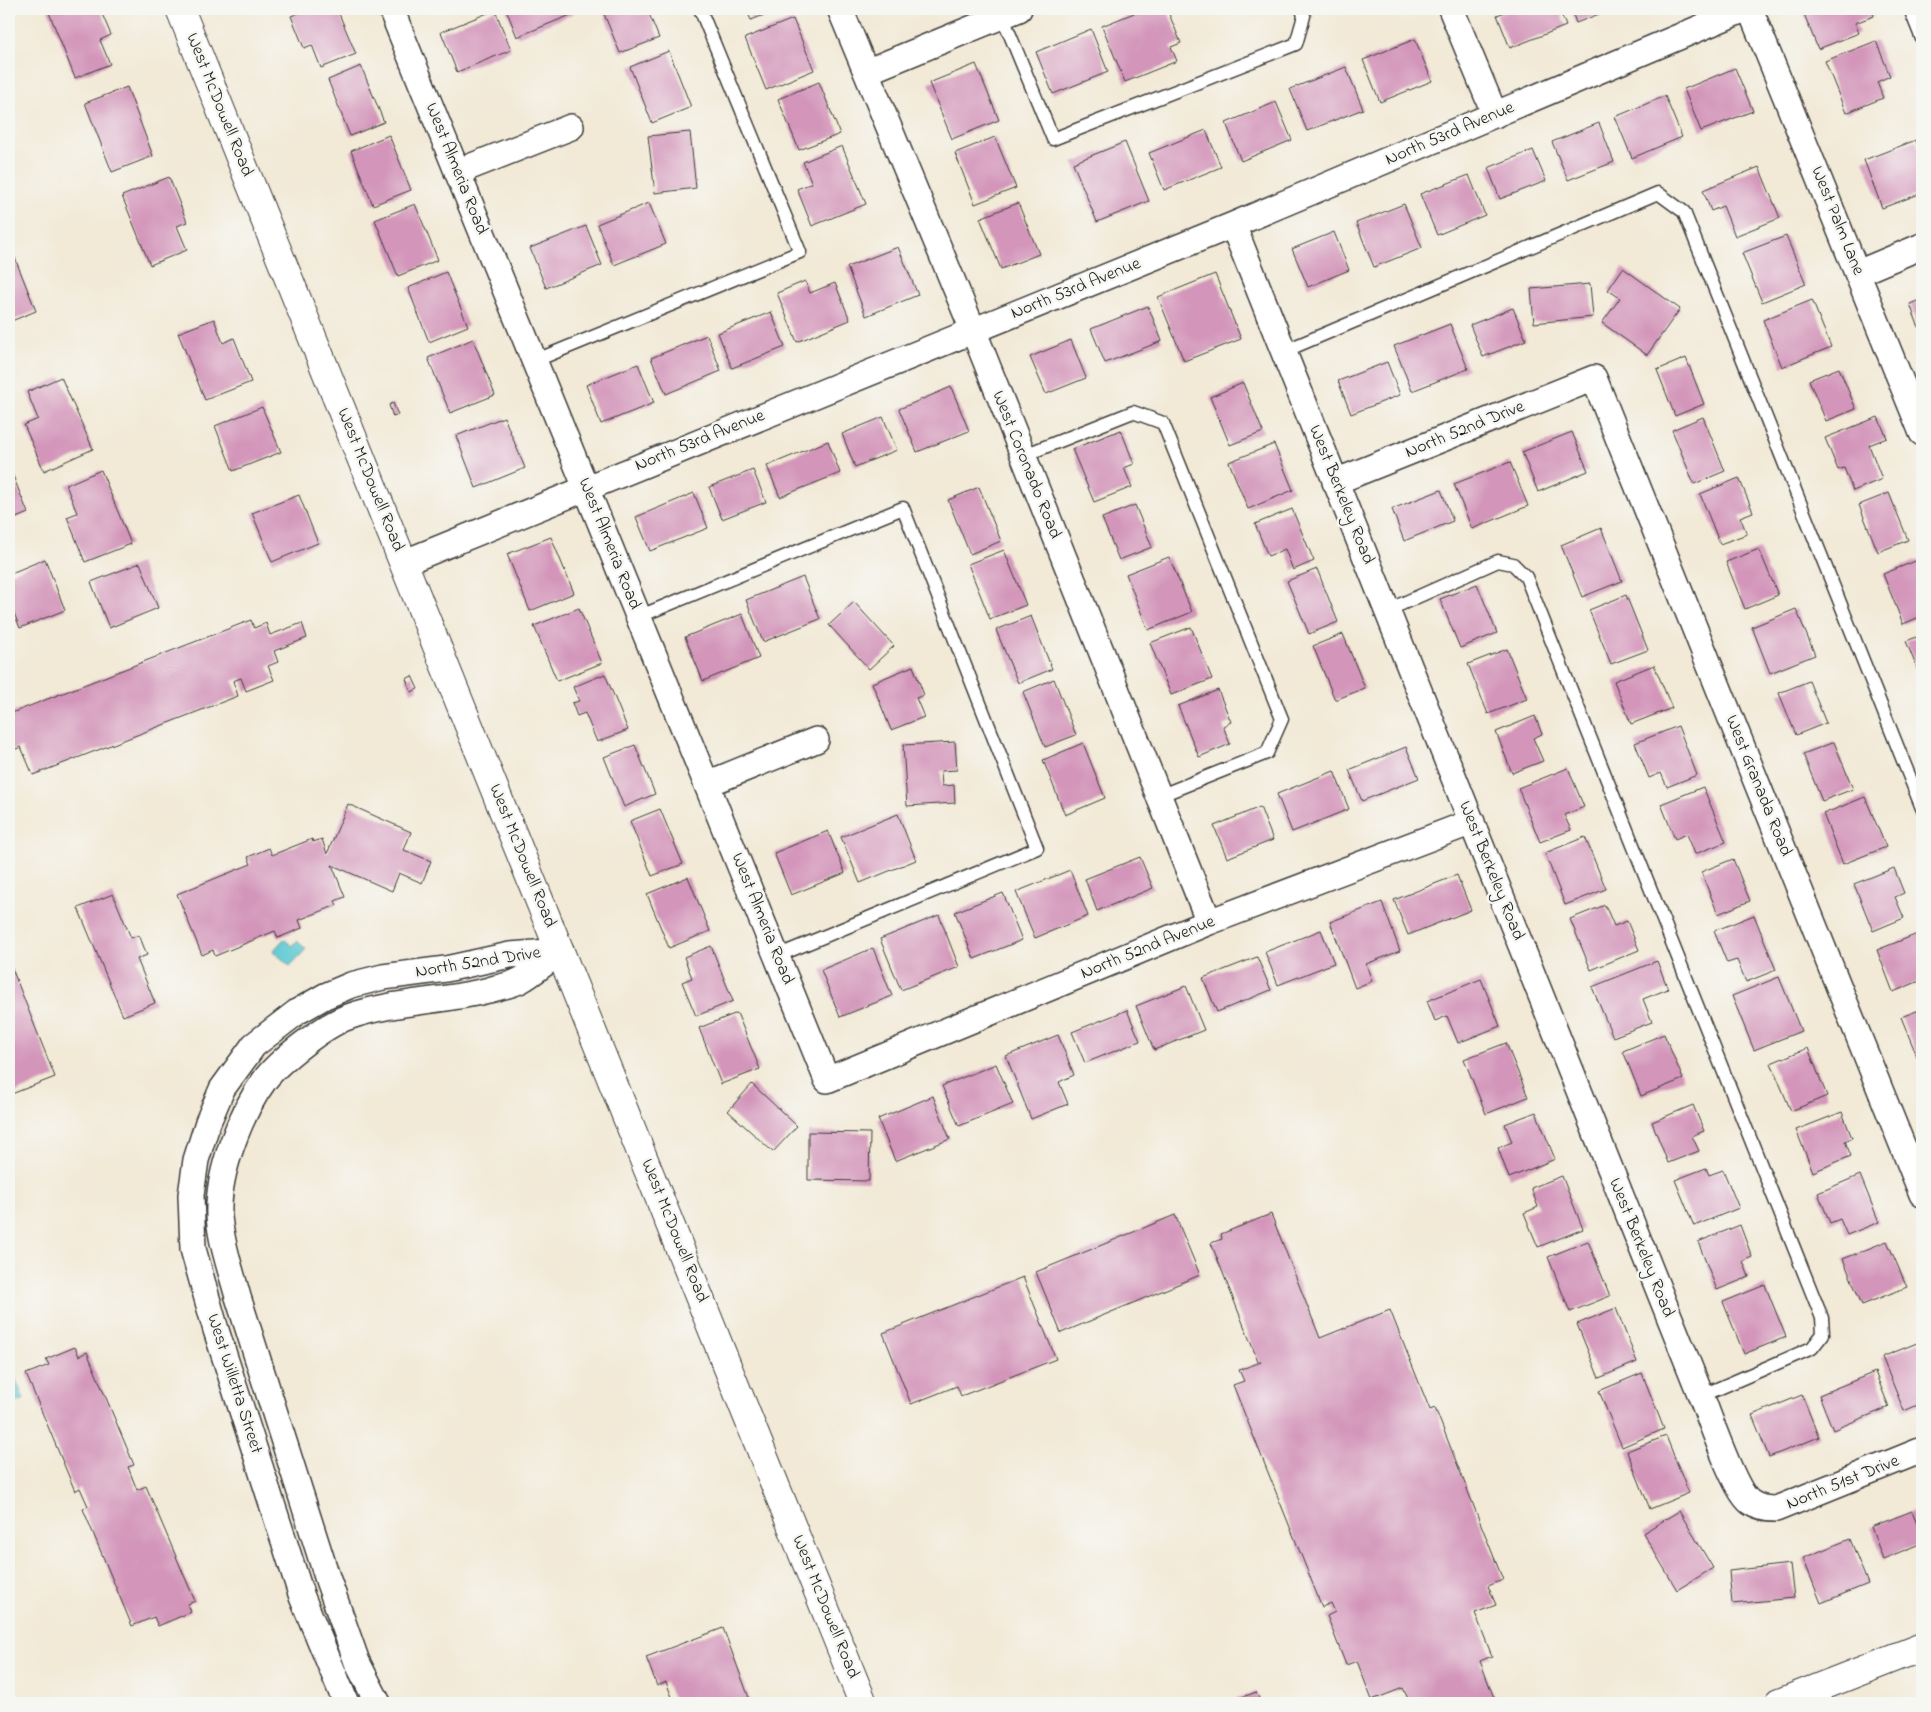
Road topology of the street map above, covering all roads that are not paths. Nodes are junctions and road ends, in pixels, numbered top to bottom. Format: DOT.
graph roads {
  1 [pos="180,9"];
  2 [pos="390,9"];
  3 [pos="700,9"];
  4 [pos="840,9"];
  5 [pos="1302,9"];
  6 [pos="1451,9"];
  7 [pos="1745,9"];
  8 [pos="1750,9"];
  9 [pos="1910,9"];
  10 [pos="1007,11"];
  11 [pos="1922,40"];
  12 [pos="866,72"];
  13 [pos="1495,115"];
  14 [pos="571,128"];
  15 [pos="457,172"];
  16 [pos="1233,225"];
  17 [pos="1922,246"];
  18 [pos="1858,272"];
  19 [pos="973,331"];
  20 [pos="1282,352"];
  21 [pos="534,361"];
  22 [pos="1594,378"];
  23 [pos="1916,398"];
  24 [pos="1922,433"];
  25 [pos="1022,456"];
  26 [pos="1335,482"];
  27 [pos="586,487"];
  28 [pos="403,563"];
  29 [pos="1388,610"];
  30 [pos="638,617"];
  31 [pos="816,740"];
  32 [pos="707,784"];
  33 [pos="1159,796"];
  34 [pos="1922,808"];
  35 [pos="1472,822"];
  36 [pos="1209,922"];
  37 [pos="561,951"];
  38 [pos="777,956"];
  39 [pos="241,1063"];
  40 [pos="264,1080"];
  41 [pos="827,1080"];
  42 [pos="1922,1194"];
  43 [pos="1701,1396"];
  44 [pos="1922,1450"];
  45 [pos="1762,1509"];
  46 [pos="1922,1647"];
  47 [pos="346,1703"];
  48 [pos="378,1703"];
  49 [pos="863,1703"];
  50 [pos="1779,1703"];
  1 -- 28 [label="main road, West McDowell Road"];
  2 -- 15 [label="street, West Almeria Road"];
  3 -- 21 [label="lane"];
  4 -- 12 [label="street, West Coronado Road"];
  5 -- 10 [label="lane"];
  6 -- 13 [label="street"];
  7 -- 13 [label="street, North 53rd Avenue"];
  8 -- 18 [label="street, West Palm Lane"];
  9 -- 11 [label="lane"];
  10 -- 12 [label="street"];
  12 -- 19 [label="street, West Coronado Road"];
  13 -- 16 [label="street, North 53rd Avenue"];
  14 -- 15 [label="street"];
  15 -- 21 [label="street, West Almeria Road"];
  16 -- 19 [label="street, North 53rd Avenue"];
  16 -- 20 [label="street, West Berkeley Road"];
  17 -- 18 [label="street"];
  18 -- 23 [label="street, West Palm Lane"];
  19 -- 25 [label="street, West Coronado Road"];
  19 -- 27 [label="street, North 53rd Avenue"];
  20 -- 26 [label="street, West Berkeley Road"];
  20 -- 34 [label="lane"];
  21 -- 27 [label="street, West Almeria Road"];
  22 -- 26 [label="street, North 52nd Drive"];
  22 -- 42 [label="street, West Granada Road"];
  23 -- 24 [label="street, West Palm Lane"];
  25 -- 33 [label="street, West Coronado Road"];
  25 -- 33 [label="lane"];
  26 -- 29 [label="street, West Berkeley Road"];
  27 -- 28 [label="street, North 53rd Avenue"];
  27 -- 30 [label="street, West Almeria Road"];
  28 -- 37 [label="main road, West McDowell Road"];
  29 -- 35 [label="street, West Berkeley Road"];
  29 -- 43 [label="lane"];
  30 -- 32 [label="street, West Almeria Road"];
  30 -- 38 [label="lane"];
  31 -- 32 [label="street"];
  32 -- 38 [label="street, West Almeria Road"];
  33 -- 36 [label="street, West Coronado Road"];
  35 -- 36 [label="street, North 52nd Avenue"];
  35 -- 43 [label="street, West Berkeley Road"];
  36 -- 41 [label="street, North 52nd Avenue"];
  37 -- 39 [label="street, North 52nd Drive"];
  37 -- 40 [label="street, North 52nd Drive"];
  37 -- 49 [label="main road, West McDowell Road"];
  38 -- 41 [label="street, West Almeria Road"];
  39 -- 47 [label="street, West Willetta Street"];
  40 -- 48 [label="street, West Willetta Street"];
  43 -- 45 [label="street, West Berkeley Road"];
  44 -- 45 [label="street, North 51st Drive"];
  46 -- 50 [label="main road"];
}
